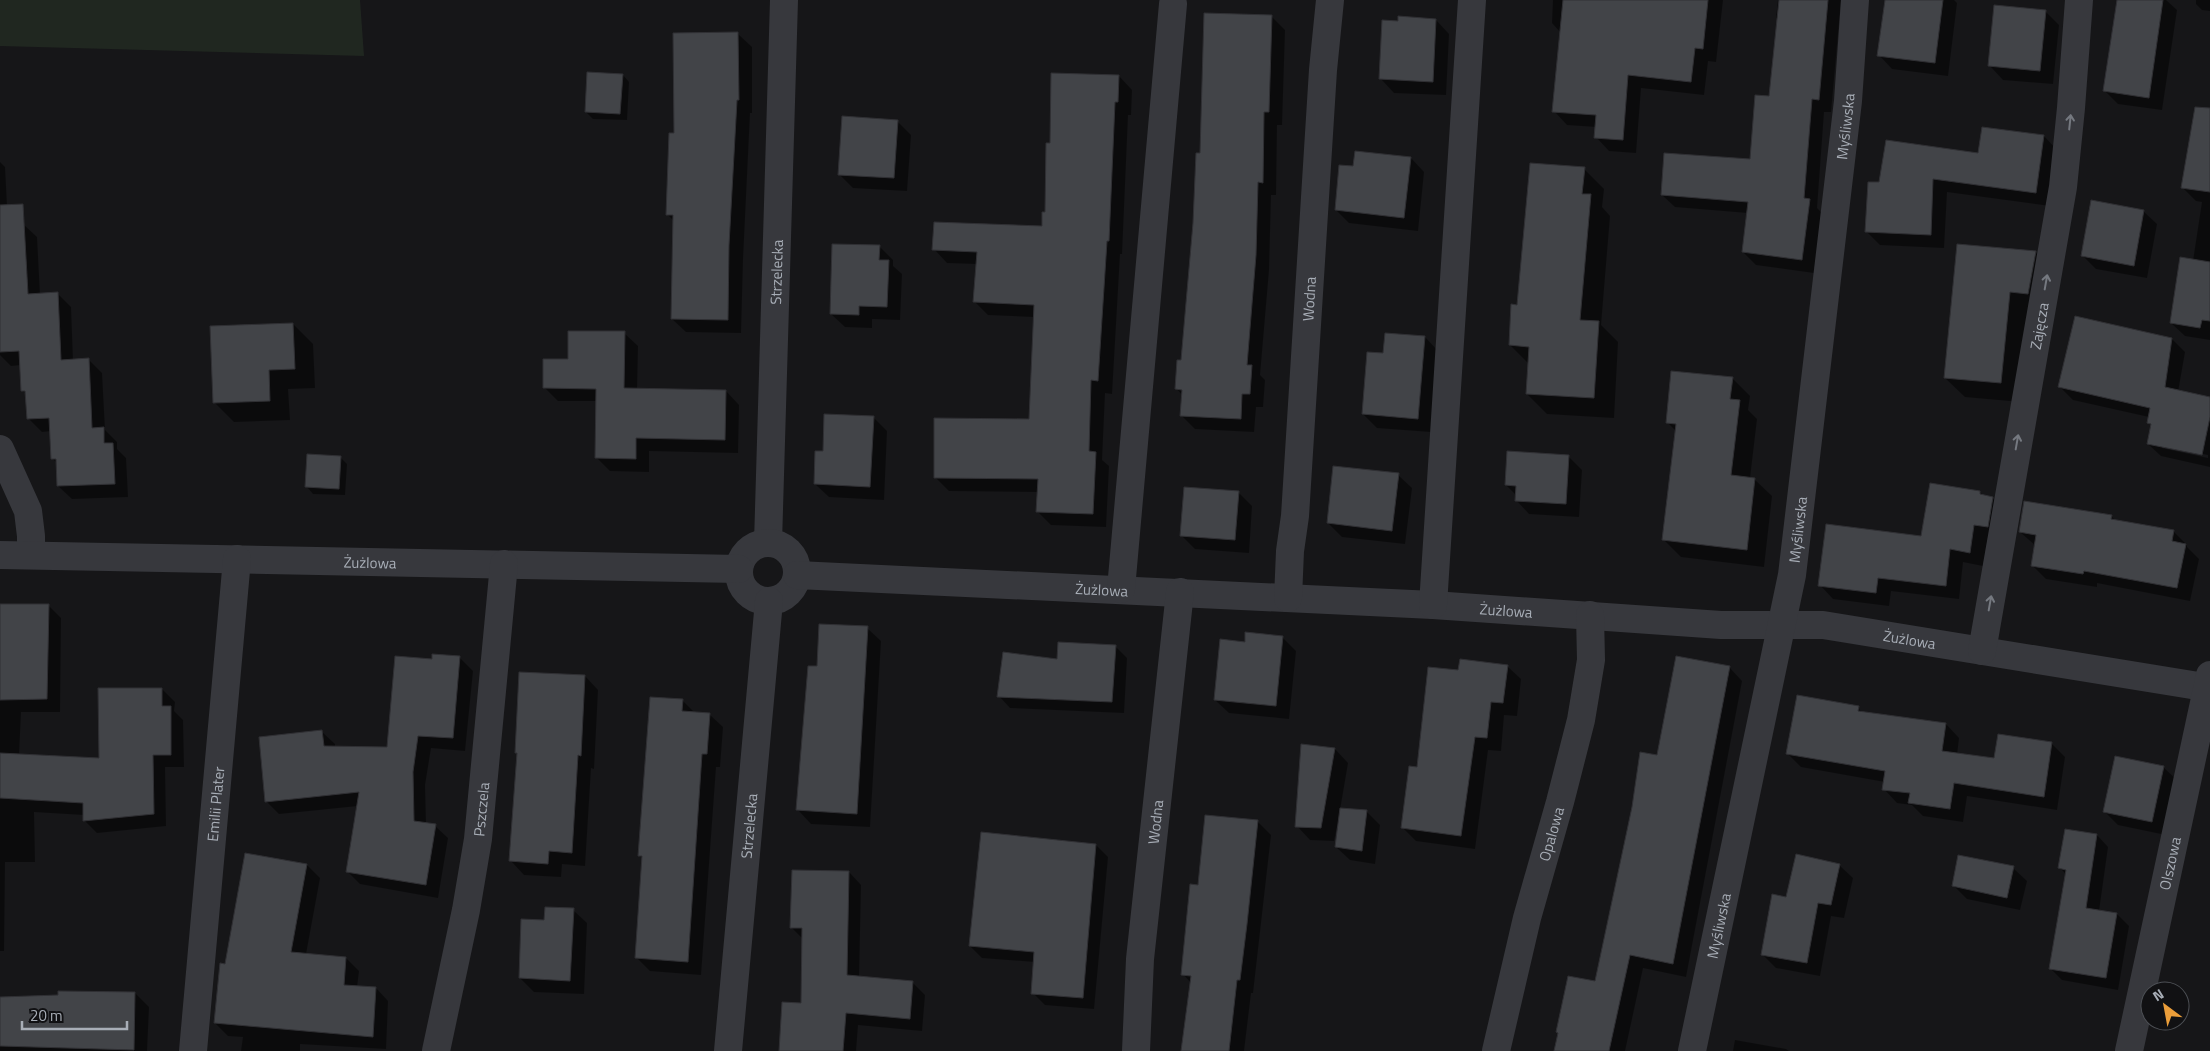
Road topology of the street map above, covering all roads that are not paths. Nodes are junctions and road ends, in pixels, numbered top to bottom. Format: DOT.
graph roads {
  1 [pos="784,0"];
  2 [pos="1330,0"];
  3 [pos="1472,0"];
  4 [pos="1855,0"];
  5 [pos="2079,0"];
  6 [pos="1173,4"];
  7 [pos="0,449"];
  8 [pos="768,543"];
  9 [pos="31,554"];
  10 [pos="0,555"];
  11 [pos="236,559"];
  12 [pos="504,564"];
  13 [pos="739,569"];
  14 [pos="797,576"];
  15 [pos="1121,589"];
  16 [pos="1180,592"];
  17 [pos="1288,598"];
  18 [pos="769,601"];
  19 [pos="1433,605"];
  20 [pos="1590,615"];
  21 [pos="1780,625"];
  22 [pos="1982,651"];
  23 [pos="2209,683"];
  24 [pos="193,1051"];
  25 [pos="436,1051"];
  26 [pos="728,1051"];
  27 [pos="1136,1051"];
  28 [pos="1496,1051"];
  29 [pos="1692,1051"];
  30 [pos="2129,1051"];
  1 -- 8 [label="street, Strzelecka"];
  2 -- 17 [label="street, Wodna"];
  3 -- 19 [label="street"];
  4 -- 21 [label="street, Myśliwska"];
  22 -- 5 [label="street, Zajęcza, one-way"];
  6 -- 15 [label="street"];
  7 -- 9 [label="street"];
  8 -- 13 [label="street"];
  8 -- 14 [label="street"];
  9 -- 10 [label="street, Żużlowa"];
  9 -- 11 [label="street, Żużlowa"];
  11 -- 12 [label="street, Żużlowa"];
  11 -- 24 [label="street, Emilii Plater"];
  12 -- 13 [label="street, Żużlowa"];
  12 -- 25 [label="street, Pszczela"];
  13 -- 18 [label="street"];
  14 -- 15 [label="street, Żużlowa"];
  14 -- 18 [label="street"];
  15 -- 16 [label="street, Żużlowa"];
  16 -- 17 [label="street, Żużlowa"];
  16 -- 27 [label="street, Wodna"];
  17 -- 19 [label="street, Żużlowa"];
  18 -- 26 [label="street, Strzelecka"];
  19 -- 20 [label="street, Żużlowa"];
  20 -- 21 [label="street, Żużlowa"];
  20 -- 28 [label="street, Opalowa"];
  21 -- 22 [label="street, Żużlowa"];
  21 -- 29 [label="street, Myśliwska"];
  22 -- 23 [label="street, Żużlowa"];
  23 -- 30 [label="street, Olszowa"];
}
